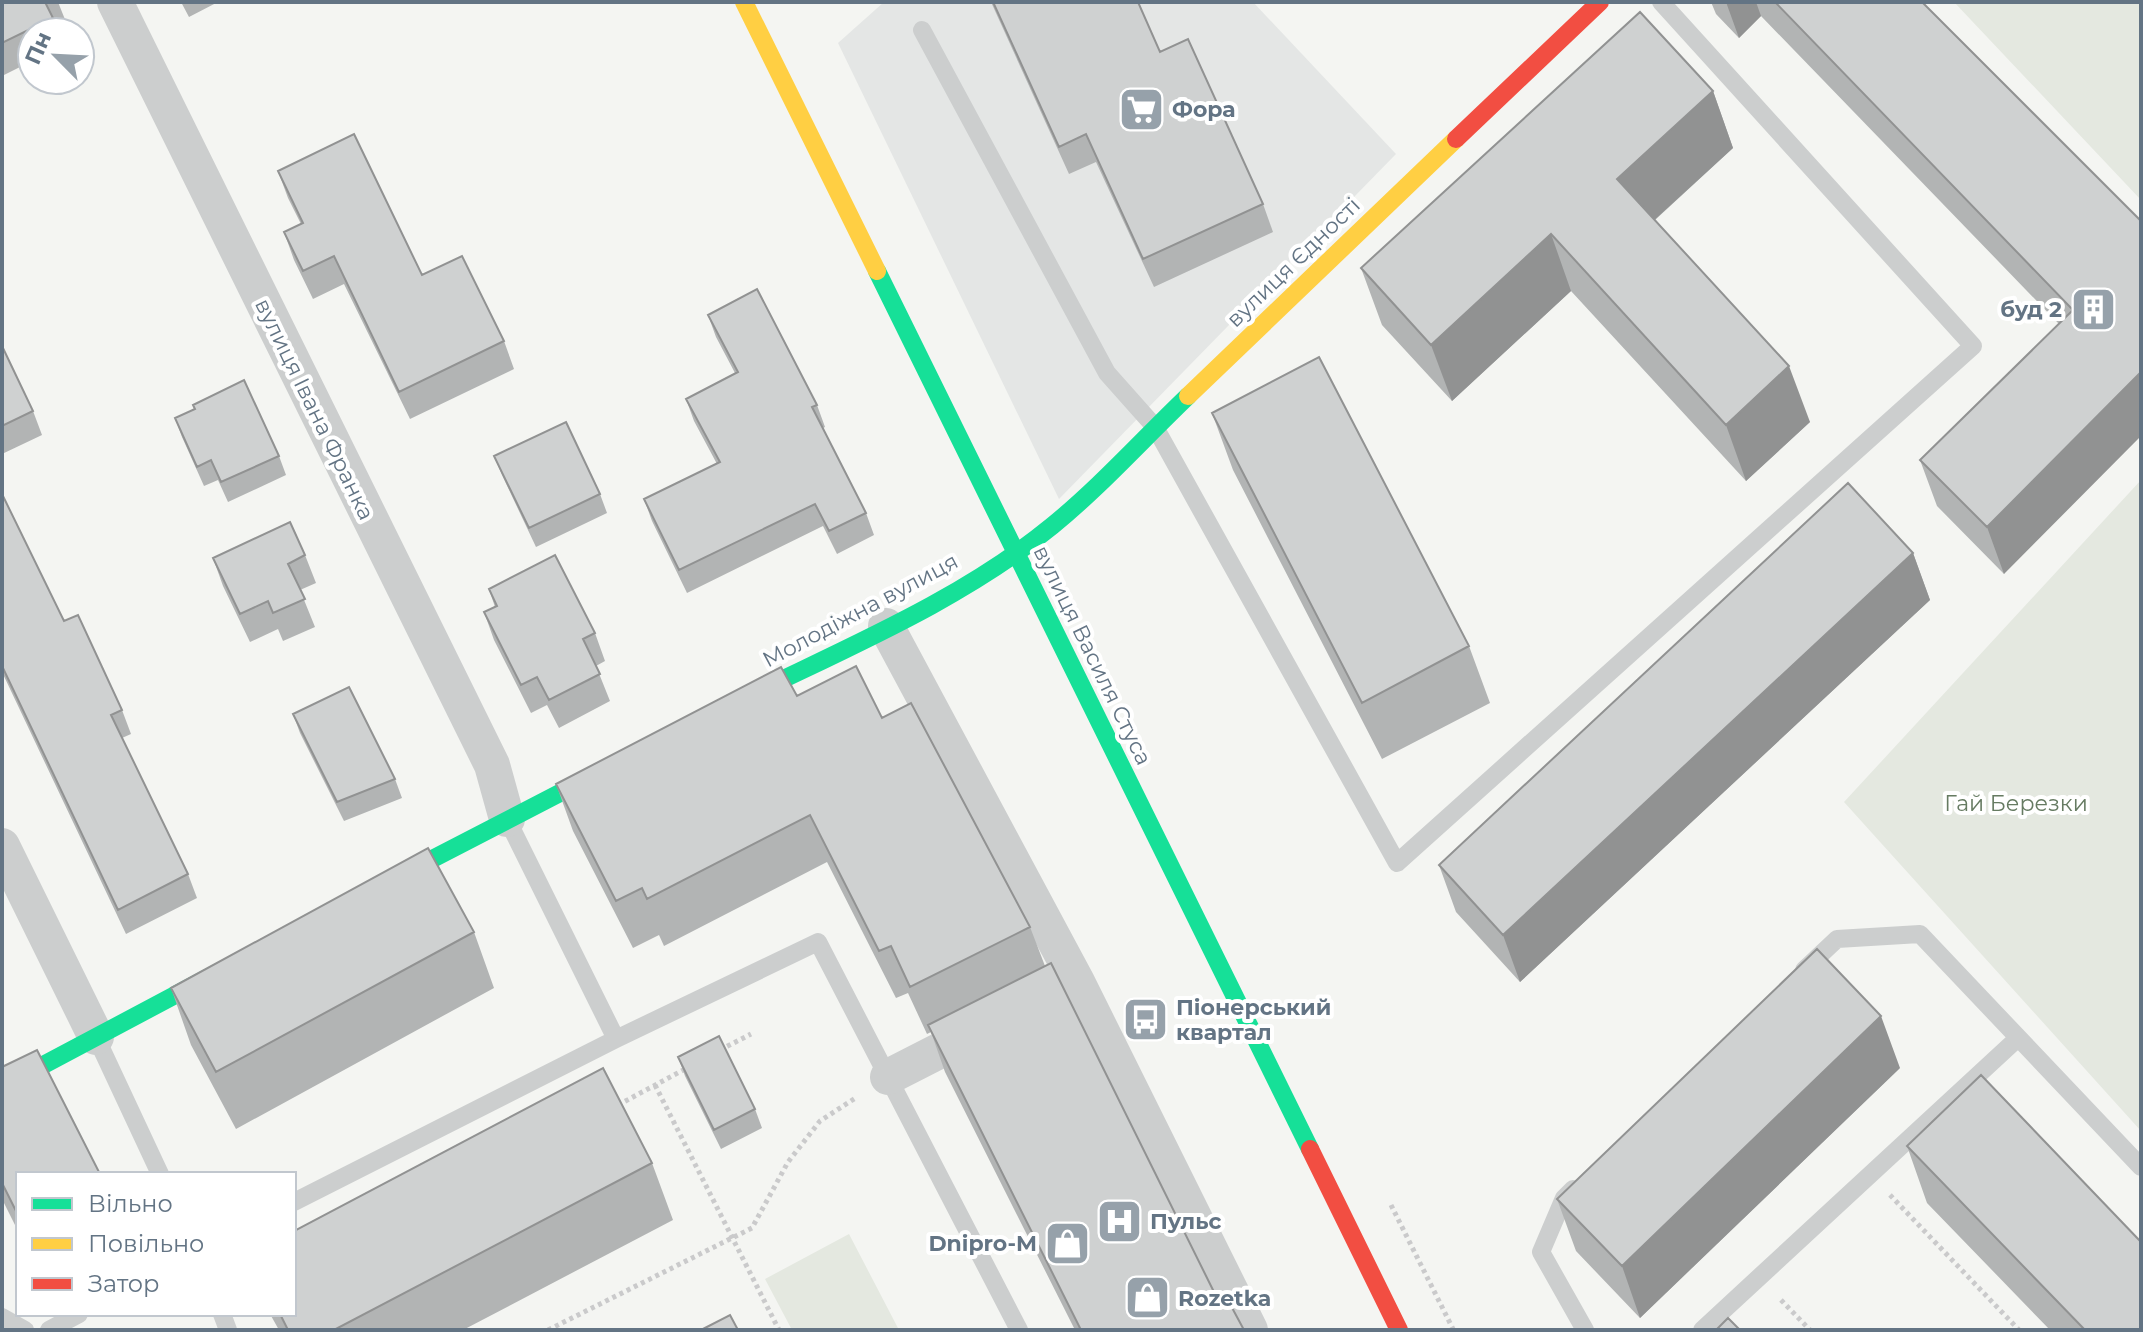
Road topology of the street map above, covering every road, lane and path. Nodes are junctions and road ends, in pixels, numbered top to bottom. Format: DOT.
graph roads {
  1 [pos="115,2"];
  2 [pos="744,2"];
  3 [pos="1600,2"];
  4 [pos="1661,2"];
  5 [pos="922,30"];
  6 [pos="1155,427"];
  7 [pos="1016,553"];
  8 [pos="886,626"];
  9 [pos="718,712"];
  10 [pos="633,755"];
  11 [pos="507,819"];
  12 [pos="2,846"];
  13 [pos="370,892"];
  14 [pos="247,957"];
  15 [pos="1791,982"];
  16 [pos="1010,1015"];
  17 [pos="751,1034"];
  18 [pos="96,1037"];
  19 [pos="2018,1038"];
  20 [pos="616,1039"];
  21 [pos="710,1056"];
  22 [pos="696,1063"];
  23 [pos="888,1077"];
  24 [pos="655,1085"];
  25 [pos="2,1087"];
  26 [pos="614,1107"];
  27 [pos="2141,1167"];
  28 [pos="159,1172"];
  29 [pos="1870,1174"];
  30 [pos="1587,1176"];
  31 [pos="1903,1187"];
  32 [pos="1893,1198"];
  33 [pos="296,1201"];
  34 [pos="1881,1208"];
  35 [pos="732,1237"];
  36 [pos="1792,1290"];
  37 [pos="1781,1300"];
  38 [pos="1770,1310"];
  39 [pos="75,1316"];
  40 [pos="2,1317"];
  41 [pos="25,1330"];
  42 [pos="49,1330"];
  43 [pos="548,1330"];
  44 [pos="779,1330"];
  45 [pos="1019,1330"];
  46 [pos="1250,1330"];
  47 [pos="1399,1330"];
  48 [pos="1585,1330"];
  49 [pos="1702,1330"];
  50 [pos="1810,1330"];
  51 [pos="2019,1330"];
  1 -- 11 [label="street, вулиця Івана Франка"];
  2 -- 7 [label="street, вулиця Василя Стуса"];
  3 -- 6 [label="street, вулиця Єдності"];
  4 -- 6 [label="lane"];
  5 -- 6 [label="lane"];
  6 -- 7 [label="street, вулиця Єдності"];
  7 -- 8 [label="street, Молодіжна вулиця"];
  7 -- 47 [label="street, вулиця Василя Стуса"];
  8 -- 9 [label="street, Молодіжна вулиця"];
  8 -- 46 [label="street"];
  10 -- 11 [label="street"];
  11 -- 13 [label="street"];
  11 -- 20 [label="lane"];
  12 -- 18 [label="street"];
  14 -- 18 [label="street"];
  15 -- 19 [label="lane"];
  16 -- 23 [label="street"];
  17 -- 21 [label="path"];
  18 -- 25 [label="street"];
  18 -- 28 [label="lane"];
  19 -- 27 [label="lane"];
  19 -- 29 [label="lane"];
  20 -- 23 [label="lane"];
  20 -- 33 [label="lane"];
  22 -- 24 [label="path"];
  23 -- 35 [label="path"];
  23 -- 45 [label="lane"];
  24 -- 26 [label="path"];
  24 -- 35 [label="path"];
  29 -- 32 [label="path"];
  29 -- 49 [label="lane"];
  30 -- 48 [label="lane"];
  31 -- 32 [label="path"];
  32 -- 34 [label="path"];
  32 -- 51 [label="path"];
  35 -- 43 [label="path"];
  35 -- 44 [label="path"];
  36 -- 37 [label="path"];
  37 -- 38 [label="path"];
  37 -- 50 [label="path"];
  39 -- 42 [label="lane"];
  40 -- 41 [label="lane"];
}
